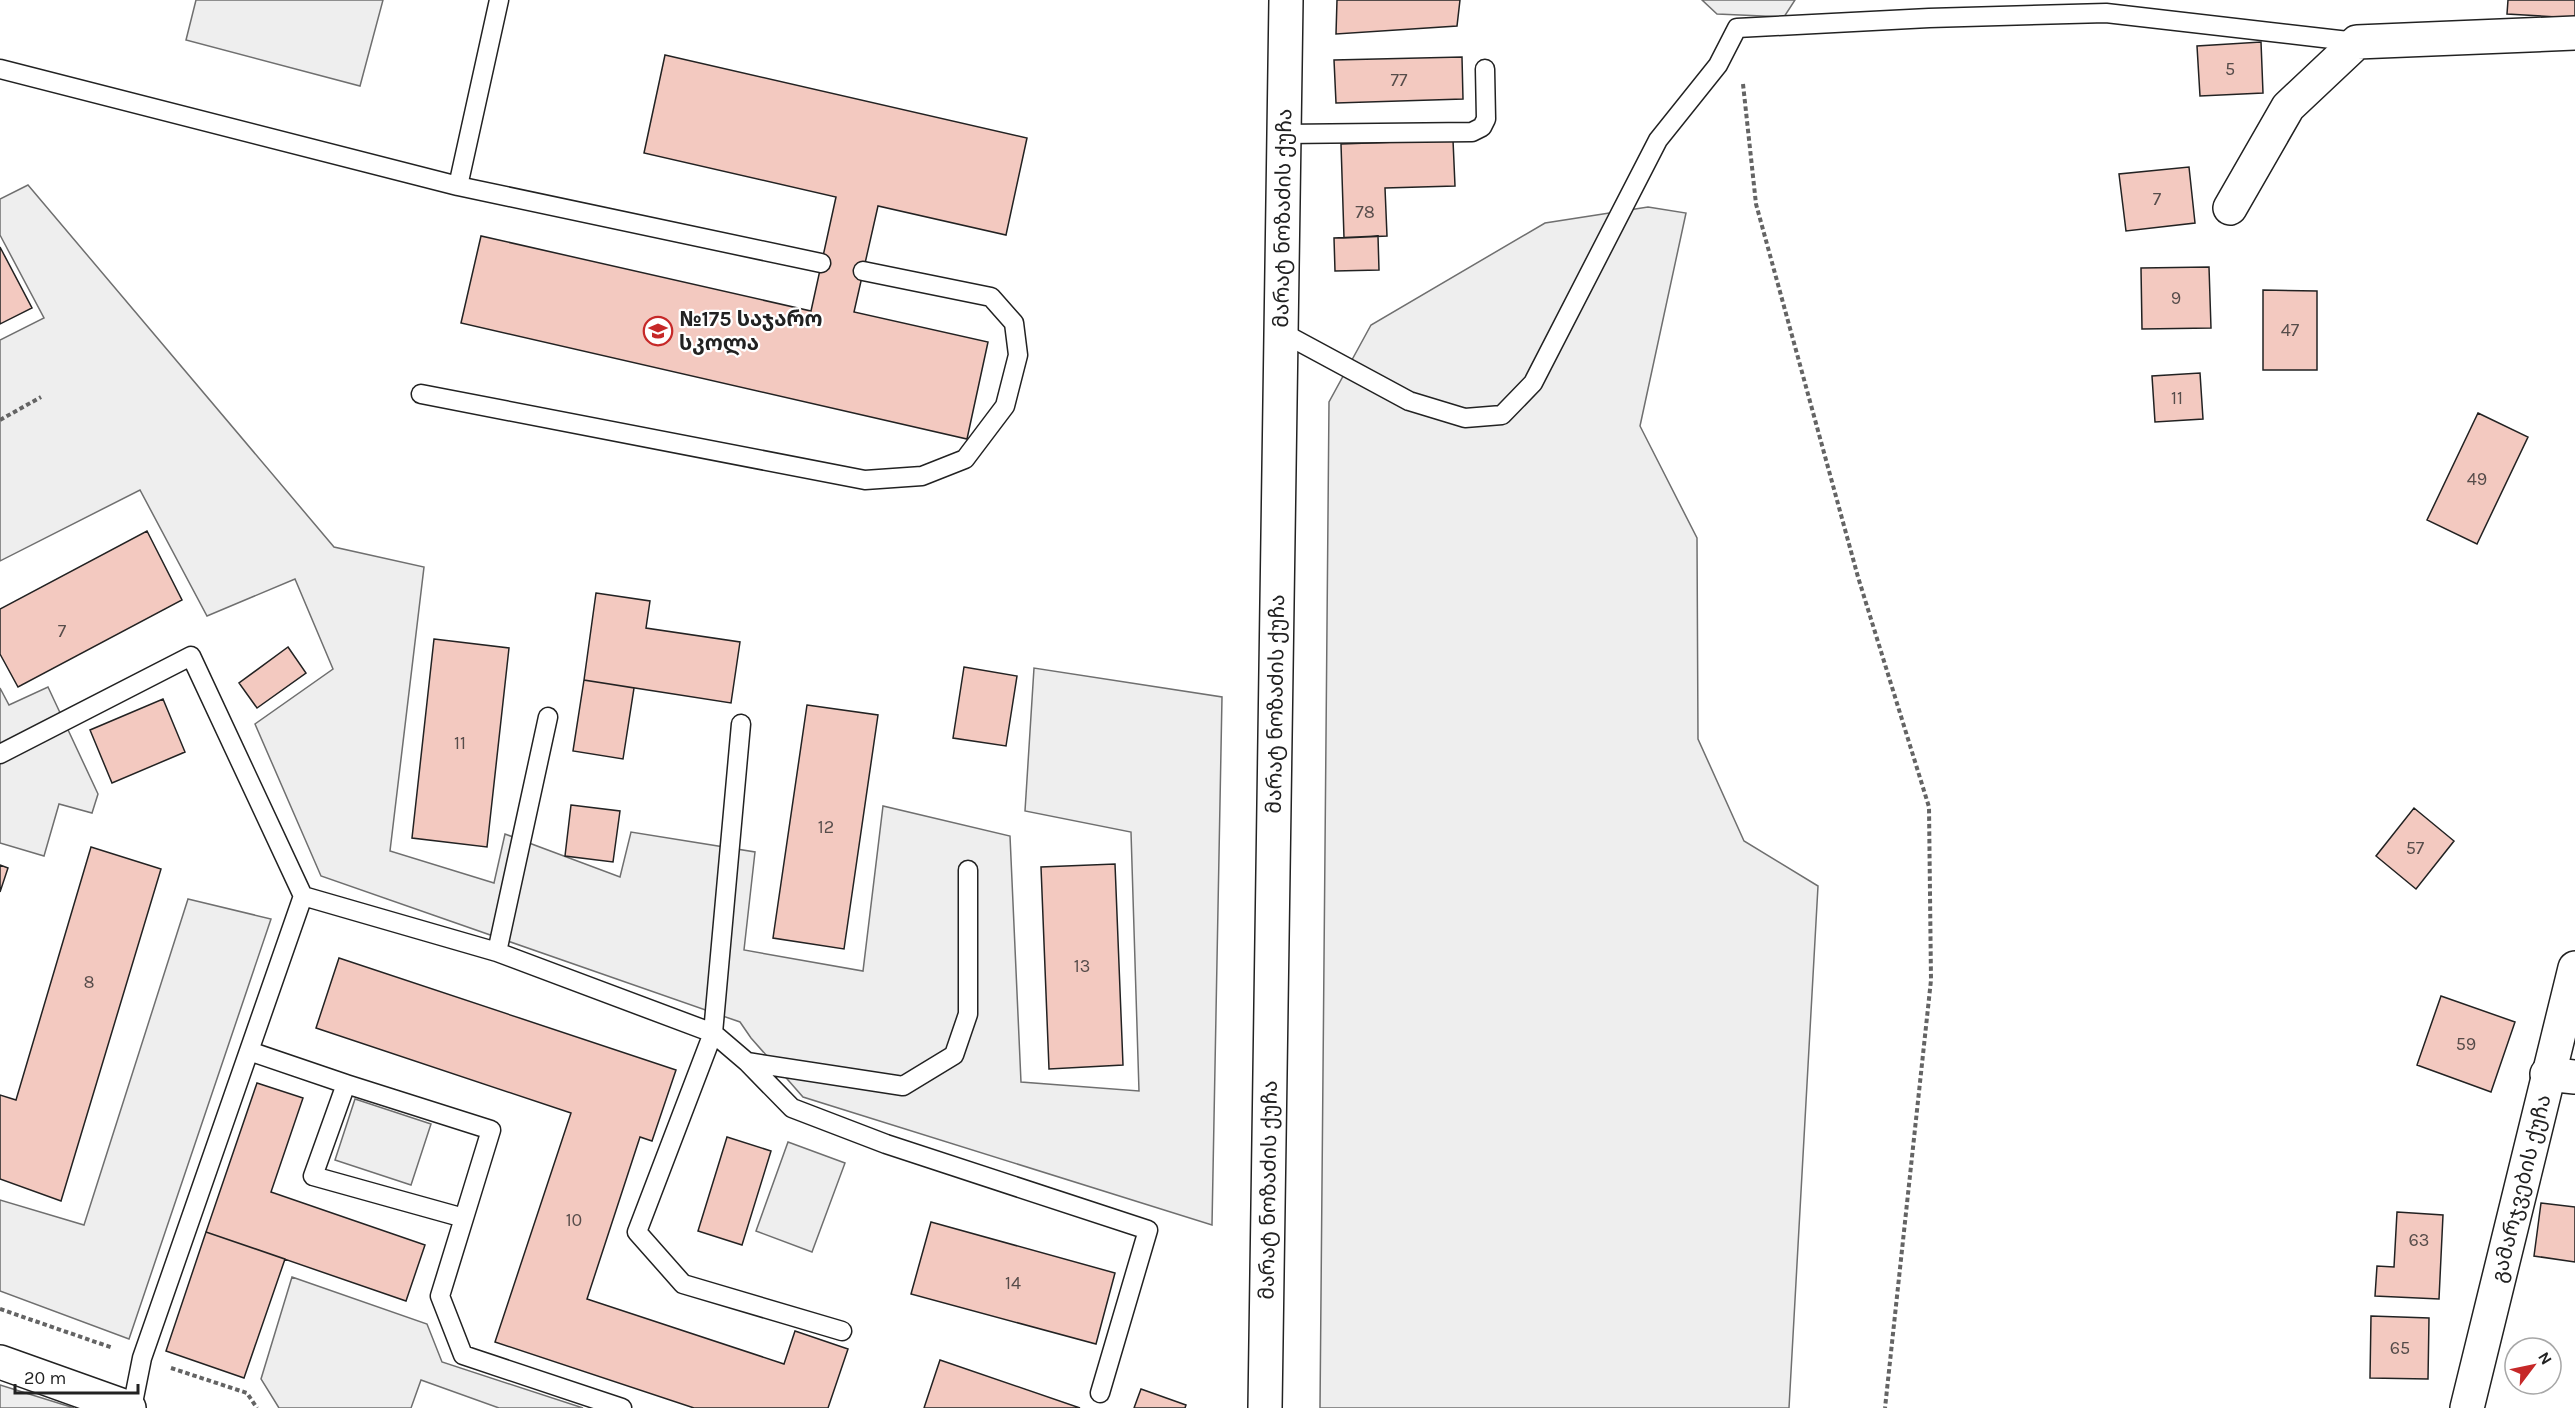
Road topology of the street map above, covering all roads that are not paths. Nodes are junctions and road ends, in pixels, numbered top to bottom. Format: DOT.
graph roads {
  1 [pos="499,0"];
  2 [pos="1286,0"];
  3 [pos="2575,33"];
  4 [pos="2357,42"];
  5 [pos="0,69"];
  6 [pos="1485,69"];
  7 [pos="1284,134"];
  8 [pos="458,186"];
  9 [pos="2230,208"];
  10 [pos="821,263"];
  11 [pos="863,271"];
  12 [pos="1283,333"];
  13 [pos="421,394"];
  14 [pos="548,717"];
  15 [pos="741,724"];
  16 [pos="0,754"];
  17 [pos="968,870"];
  18 [pos="303,896"];
  19 [pos="497,952"];
  20 [pos="2575,968"];
  21 [pos="712,1033"];
  22 [pos="249,1051"];
  23 [pos="747,1062"];
  24 [pos="2561,1076"];
  25 [pos="346,1084"];
  26 [pos="464,1218"];
  27 [pos="842,1330"];
  28 [pos="0,1362"];
  29 [pos="1100,1393"];
  30 [pos="131,1408"];
  31 [pos="622,1408"];
  32 [pos="1265,1408"];
  33 [pos="2467,1408"];
  1 -- 8 [label="lane"];
  2 -- 7 [label="street, მარატ ნოზაძის ქუჩა"];
  3 -- 4 [label="street"];
  4 -- 9 [label="street"];
  4 -- 12 [label="lane"];
  5 -- 8 [label="lane"];
  6 -- 7 [label="lane"];
  7 -- 12 [label="street, მარატ ნოზაძის ქუჩა"];
  8 -- 10 [label="lane"];
  11 -- 13 [label="lane"];
  12 -- 32 [label="street, მარატ ნოზაძის ქუჩა"];
  14 -- 19 [label="lane"];
  15 -- 21 [label="lane"];
  16 -- 18 [label="lane"];
  17 -- 23 [label="lane"];
  18 -- 19 [label="lane"];
  18 -- 22 [label="lane"];
  19 -- 21 [label="lane"];
  20 -- 24 [label="street, გამარჯვების ქუჩა"];
  21 -- 23 [label="lane"];
  21 -- 27 [label="lane"];
  22 -- 25 [label="lane"];
  22 -- 30 [label="lane"];
  23 -- 29 [label="lane"];
  24 -- 33 [label="street, გამარჯვების ქუჩა"];
  25 -- 26 [label="lane"];
  25 -- 26 [label="lane"];
  26 -- 31 [label="lane"];
  28 -- 30 [label="street"];
}
